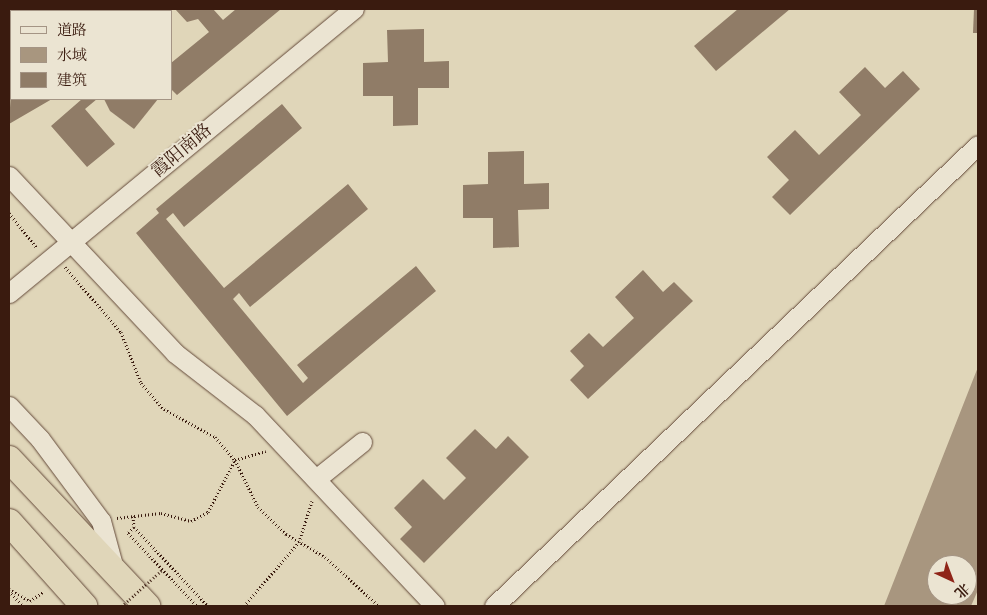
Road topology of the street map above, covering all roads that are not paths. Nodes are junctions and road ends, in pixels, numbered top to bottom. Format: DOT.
graph roads {
  1 [pos="354,9"];
  2 [pos="978,145"];
  3 [pos="9,176"];
  4 [pos="71,242"];
  5 [pos="9,293"];
  6 [pos="9,406"];
  7 [pos="362,442"];
  8 [pos="9,459"];
  9 [pos="319,482"];
  10 [pos="9,522"];
  11 [pos="115,571"];
  12 [pos="84,606"];
  13 [pos="147,606"];
  14 [pos="435,606"];
  15 [pos="494,606"];
  1 -- 4 [label="street, 霞阳南路"];
  2 -- 15 [label="street"];
  3 -- 4 [label="street"];
  4 -- 5 [label="street, 霞阳南路"];
  4 -- 9 [label="street"];
  6 -- 11 [label="street"];
  7 -- 9 [label="street"];
  8 -- 11 [label="highway"];
  9 -- 14 [label="street"];
  10 -- 12 [label="highway"];
  11 -- 13 [label="highway"];
}
